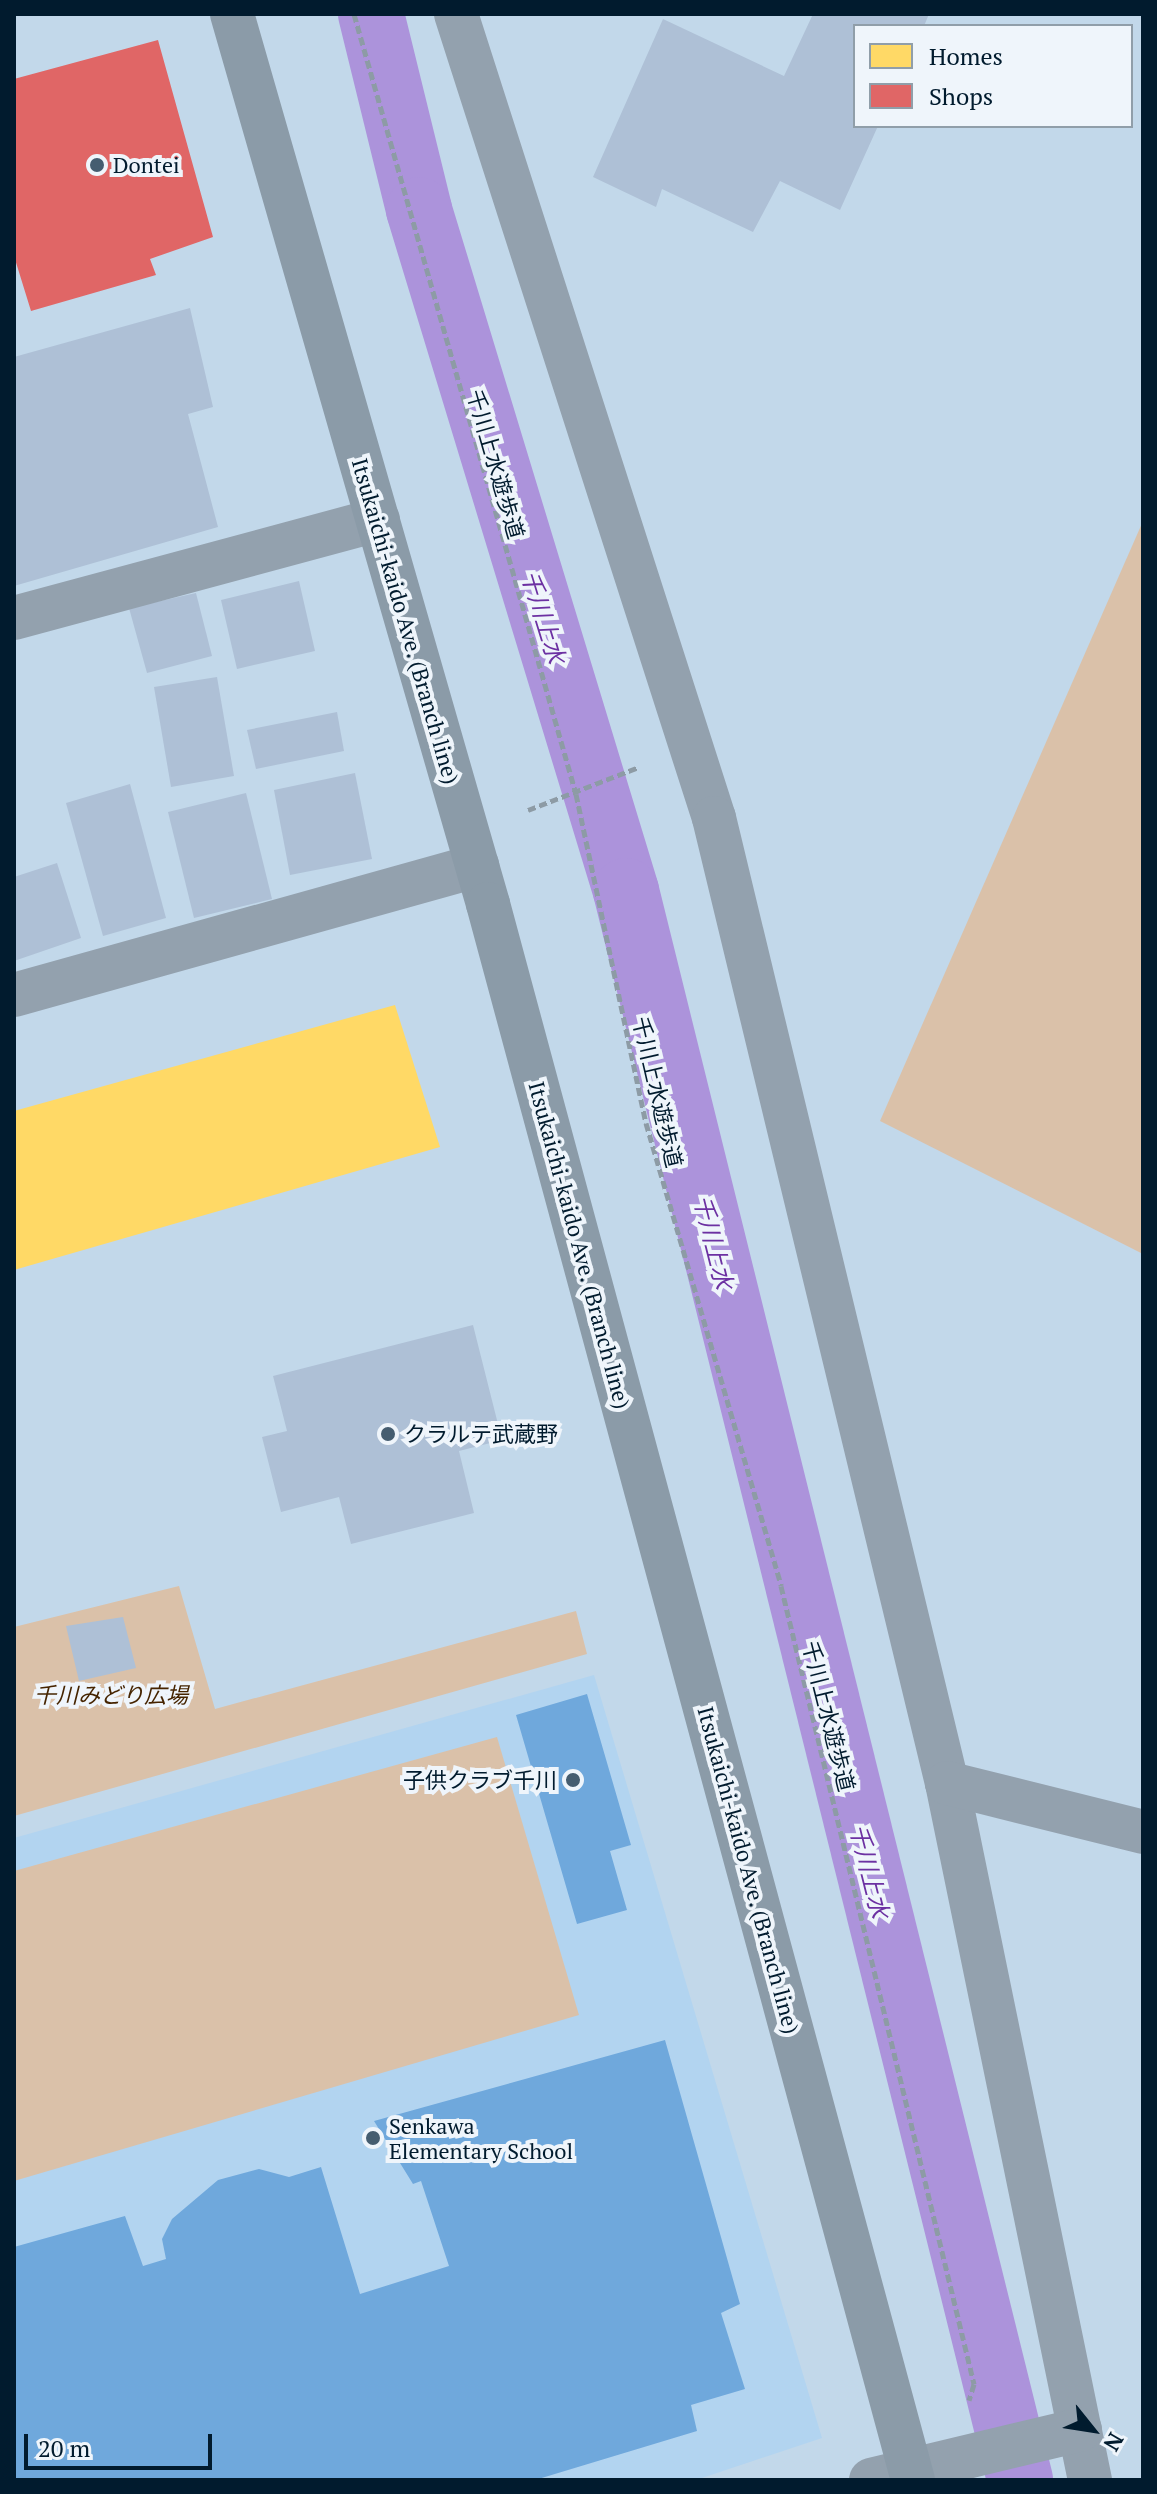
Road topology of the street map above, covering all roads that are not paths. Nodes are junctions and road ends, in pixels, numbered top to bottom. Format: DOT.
graph roads {
  1 [pos="232,14"];
  2 [pos="456,14"];
  3 [pos="378,520"];
  4 [pos="14,618"];
  5 [pos="477,866"];
  6 [pos="14,995"];
  7 [pos="947,1783"];
  8 [pos="1143,1832"];
  9 [pos="1080,2430"];
  10 [pos="898,2476"];
  11 [pos="1090,2480"];
  1 -- 3 [label="main road, Itsukaichi-kaido Ave. (Branch line)"];
  2 -- 7 [label="street"];
  3 -- 4 [label="street"];
  3 -- 5 [label="main road, Itsukaichi-kaido Ave. (Branch line)"];
  5 -- 6 [label="street"];
  5 -- 10 [label="main road, Itsukaichi-kaido Ave. (Branch line)"];
  7 -- 8 [label="street"];
  7 -- 9 [label="street"];
  9 -- 10 [label="street"];
  9 -- 11 [label="street"];
}
